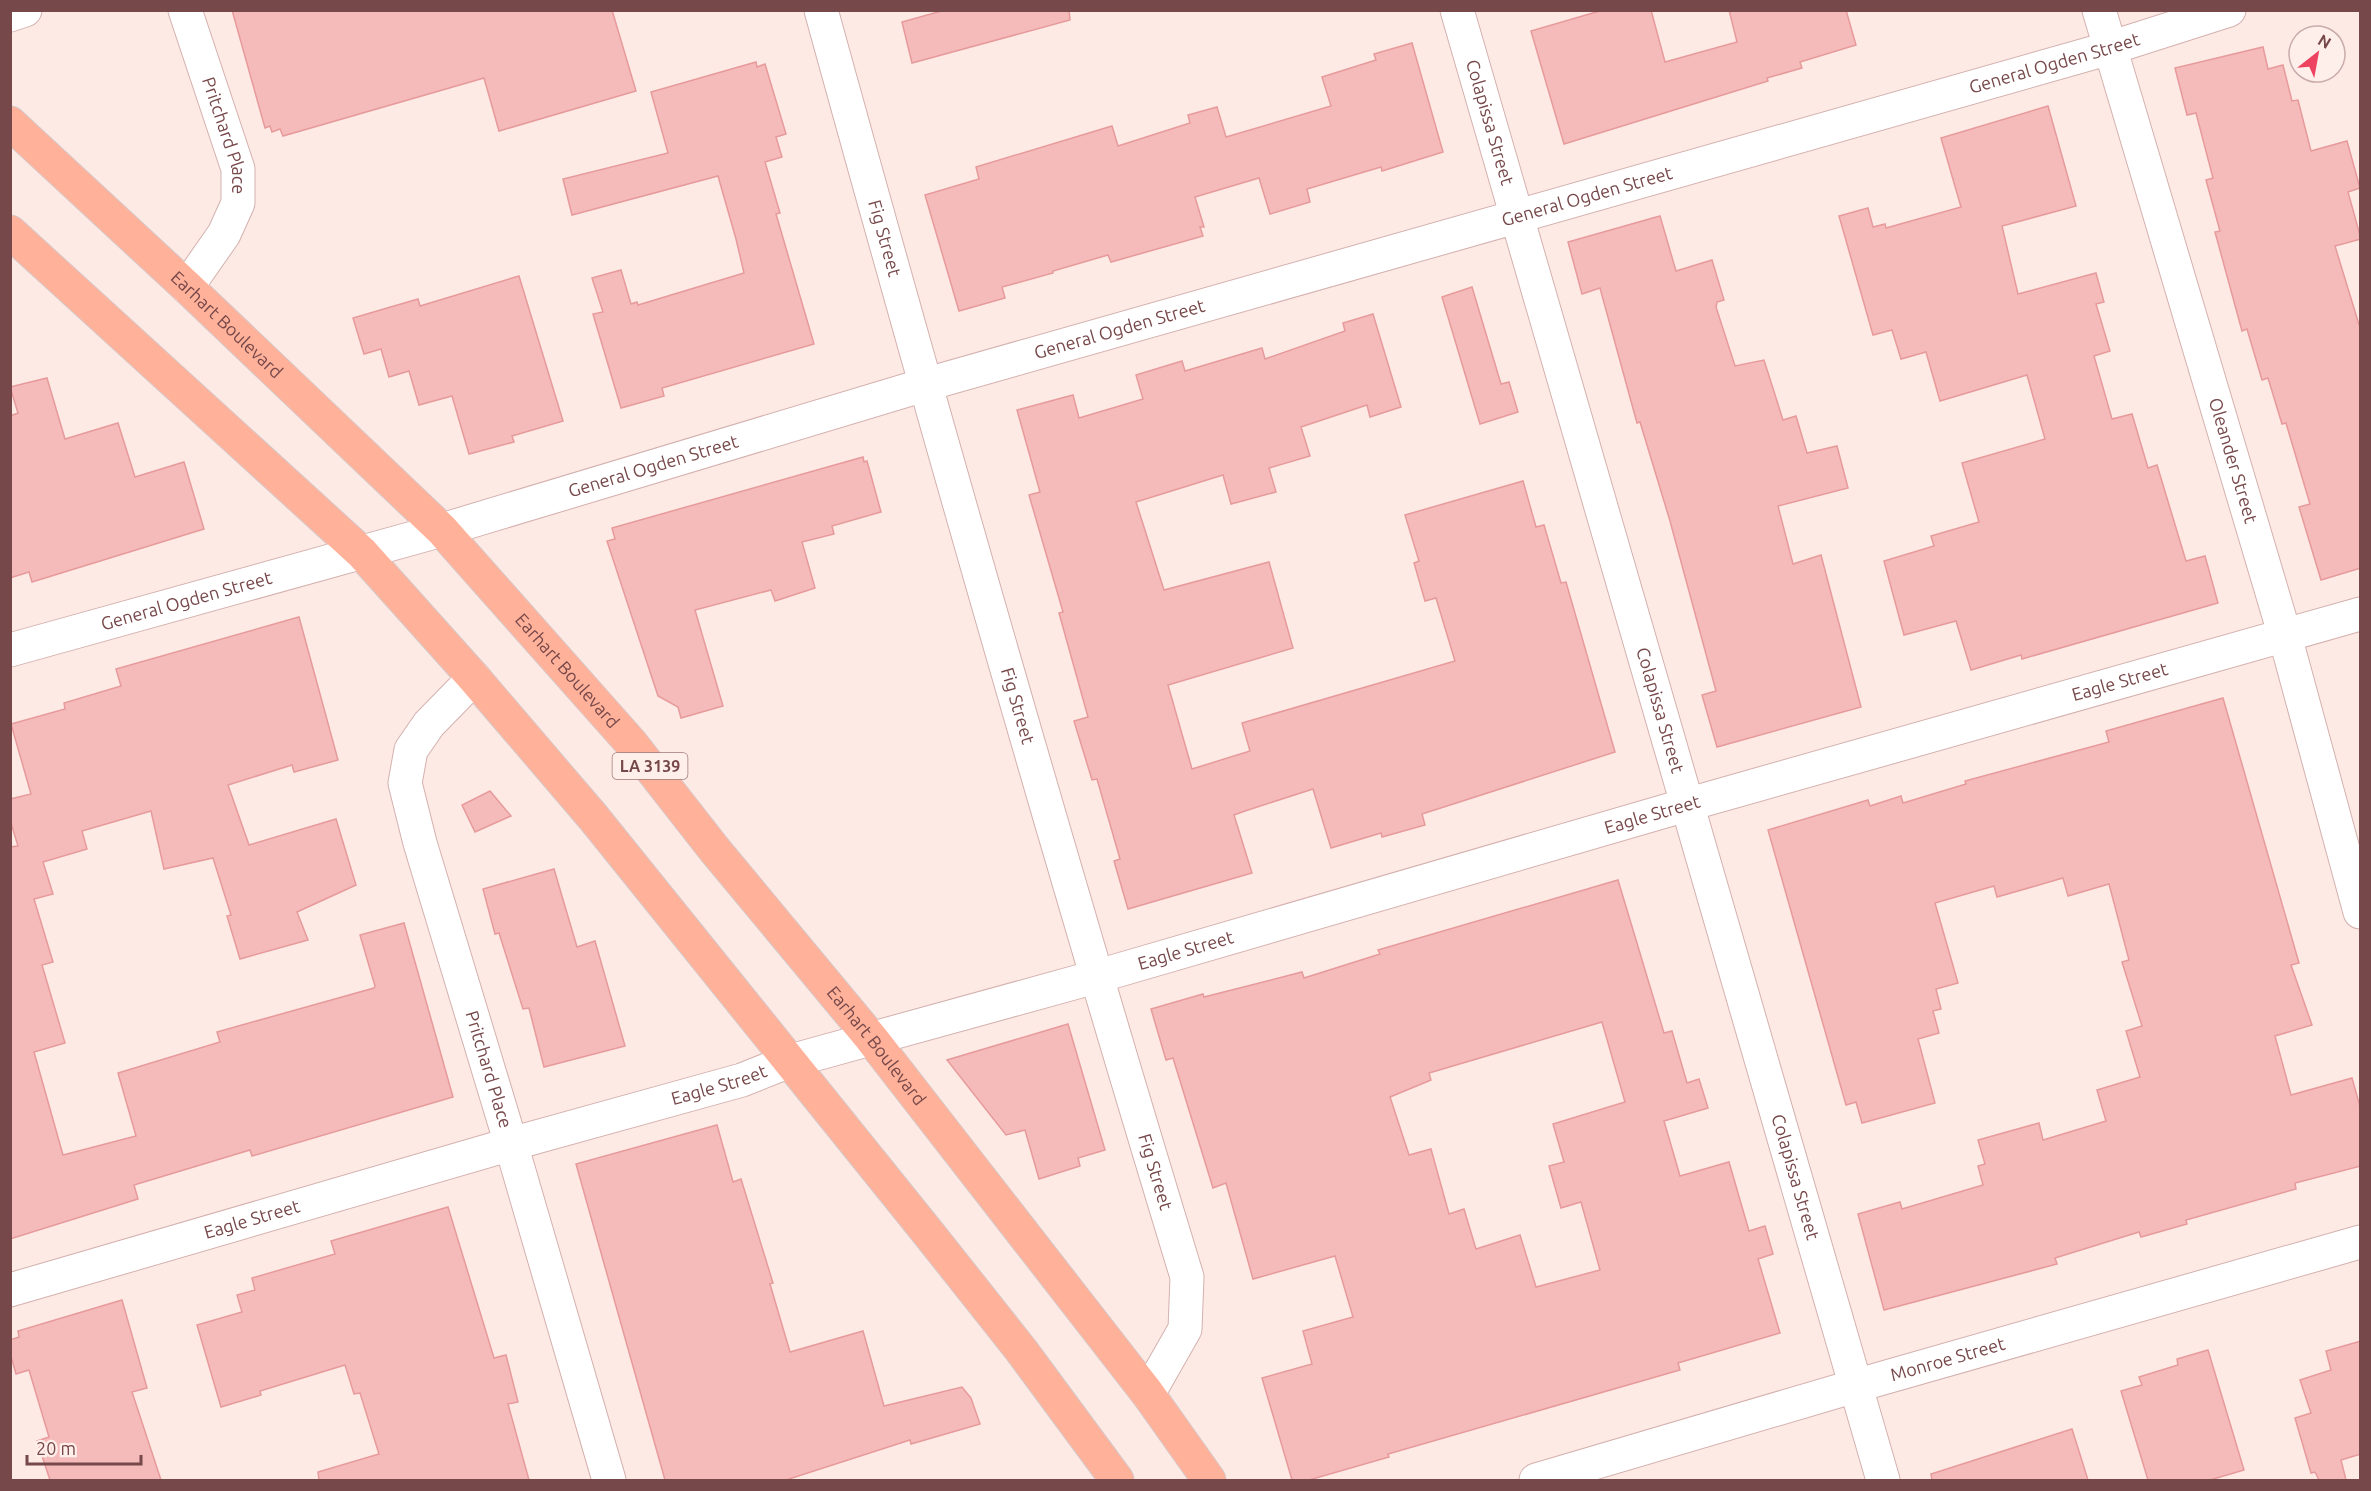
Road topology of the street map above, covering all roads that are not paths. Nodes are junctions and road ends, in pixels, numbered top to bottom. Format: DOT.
graph roads {
  1 [pos="25,10"];
  2 [pos="185,10"];
  3 [pos="821,10"];
  4 [pos="1457,10"];
  5 [pos="2099,10"];
  6 [pos="2229,10"];
  7 [pos="10,15"];
  8 [pos="2110,48"];
  9 [pos="10,123"];
  10 [pos="1517,216"];
  11 [pos="10,232"];
  12 [pos="187,287"];
  13 [pos="924,385"];
  14 [pos="442,530"];
  15 [pos="362,553"];
  16 [pos="2361,614"];
  17 [pos="2285,636"];
  18 [pos="10,650"];
  19 [pos="474,678"];
  20 [pos="1686,805"];
  21 [pos="2361,912"];
  22 [pos="1095,977"];
  23 [pos="871,1038"];
  24 [pos="788,1062"];
  25 [pos="511,1144"];
  26 [pos="2361,1242"];
  27 [pos="10,1290"];
  28 [pos="1854,1386"];
  29 [pos="1148,1394"];
  30 [pos="609,1480"];
  31 [pos="1117,1480"];
  32 [pos="1209,1480"];
  33 [pos="1536,1480"];
  34 [pos="1883,1480"];
  1 -- 7 [label="street"];
  2 -- 12 [label="street, Pritchard Place"];
  3 -- 13 [label="street, Fig Street"];
  4 -- 10 [label="street, Colapissa Street"];
  5 -- 8 [label="street, Oleander Street"];
  6 -- 8 [label="street, General Ogden Street"];
  8 -- 10 [label="street, General Ogden Street"];
  8 -- 17 [label="street, Oleander Street"];
  9 -- 12 [label="main road, Earhart Boulevard / LA 3139"];
  10 -- 13 [label="street, General Ogden Street"];
  10 -- 20 [label="street, Colapissa Street"];
  11 -- 15 [label="main road"];
  12 -- 14 [label="main road, Earhart Boulevard / LA 3139"];
  13 -- 14 [label="street, General Ogden Street"];
  13 -- 22 [label="street, Fig Street"];
  14 -- 15 [label="street, General Ogden Street"];
  14 -- 23 [label="main road, Earhart Boulevard / LA 3139"];
  15 -- 18 [label="street, General Ogden Street"];
  15 -- 19 [label="main road"];
  16 -- 17 [label="street, Eagle Street"];
  17 -- 20 [label="street, Eagle Street"];
  17 -- 21 [label="street, Oleander Street"];
  19 -- 24 [label="main road"];
  19 -- 25 [label="street, Pritchard Place"];
  20 -- 22 [label="street, Eagle Street"];
  20 -- 28 [label="street, Colapissa Street"];
  22 -- 23 [label="street, Eagle Street"];
  22 -- 29 [label="street, Fig Street"];
  23 -- 24 [label="street, Eagle Street"];
  23 -- 29 [label="main road, Earhart Boulevard / LA 3139"];
  24 -- 25 [label="street, Eagle Street"];
  24 -- 31 [label="main road"];
  25 -- 27 [label="street, Eagle Street"];
  25 -- 30 [label="street, Pritchard Place"];
  26 -- 28 [label="street, Monroe Street"];
  28 -- 33 [label="street, Monroe Street"];
  28 -- 34 [label="street, Colapissa Street"];
  29 -- 32 [label="main road, Earhart Boulevard / LA 3139"];
}
